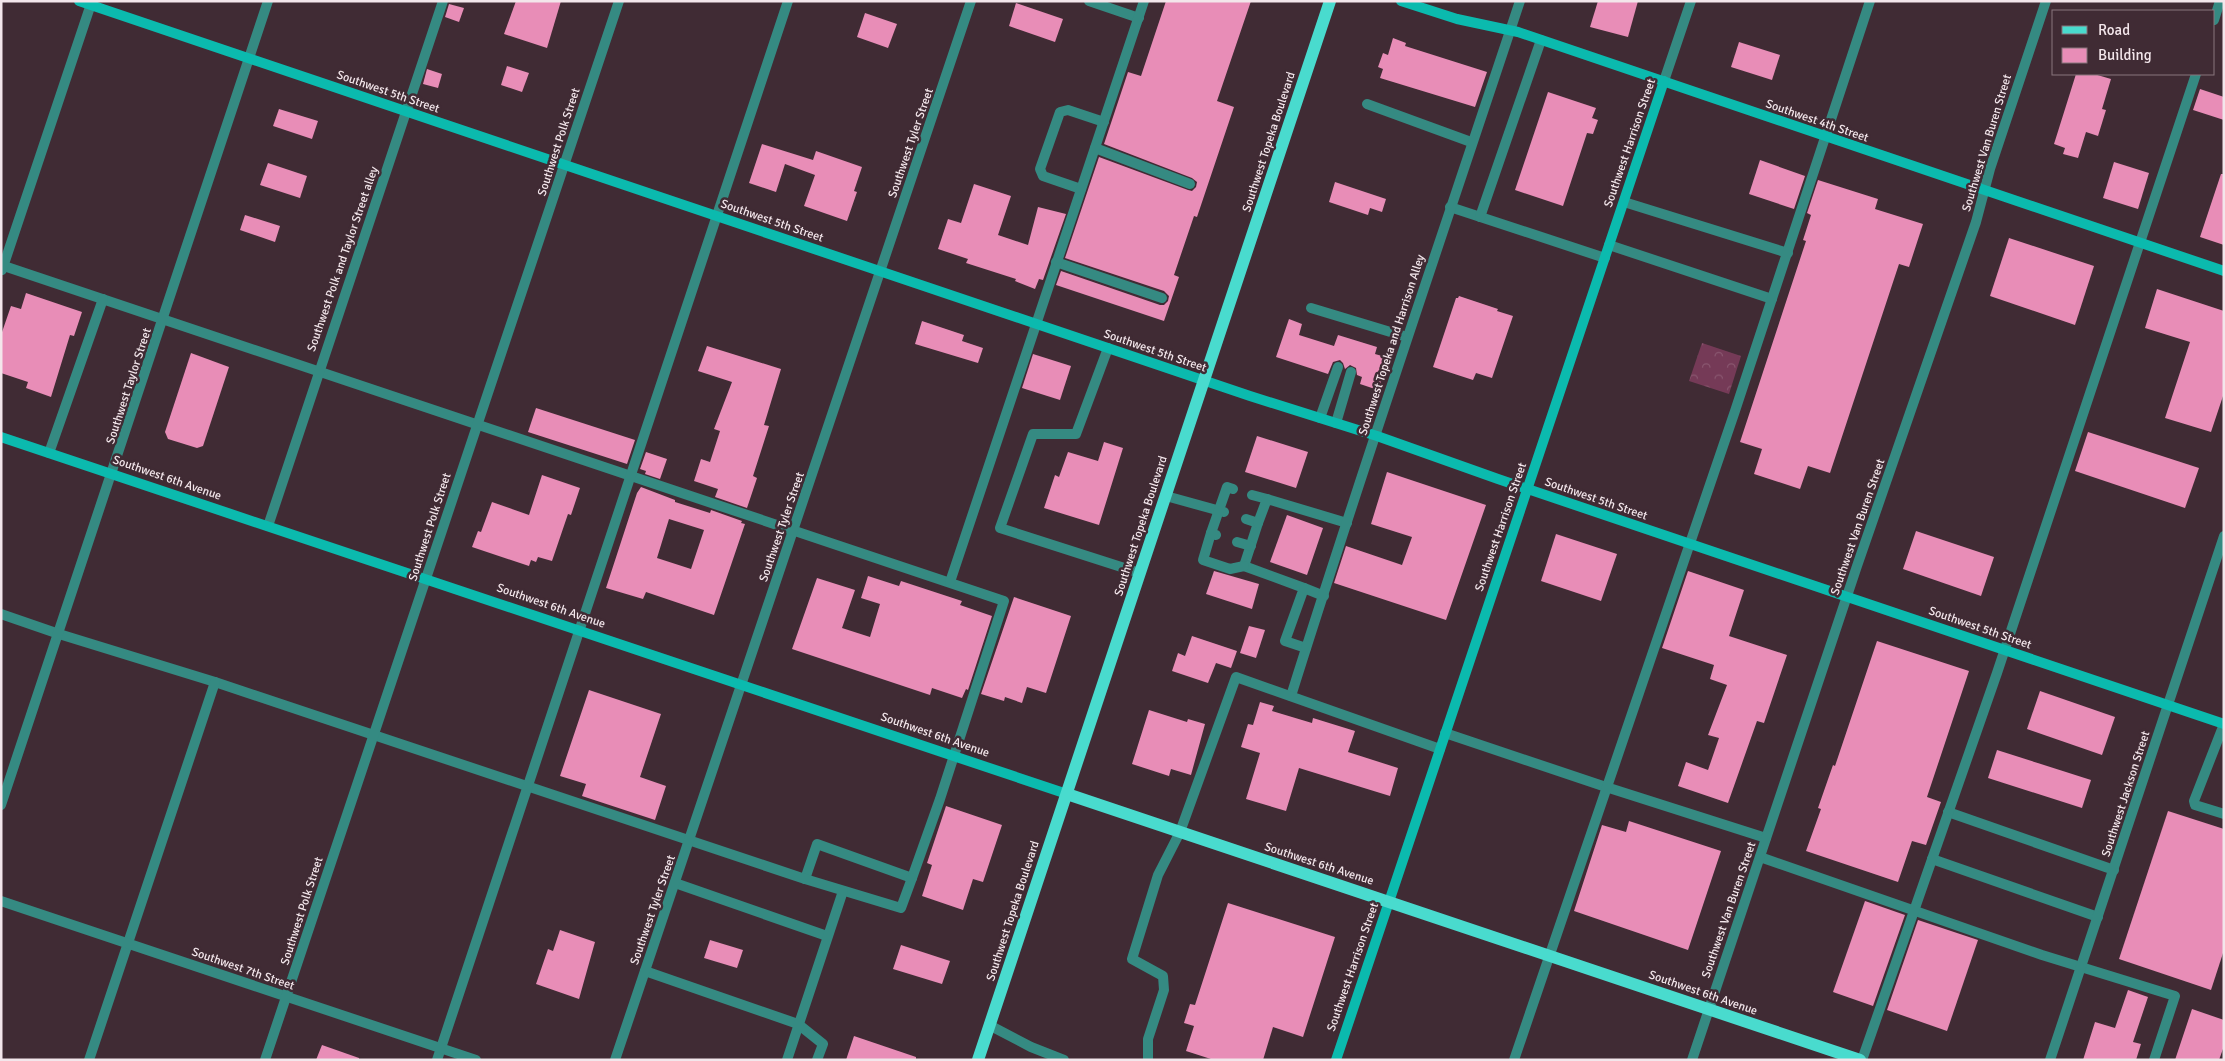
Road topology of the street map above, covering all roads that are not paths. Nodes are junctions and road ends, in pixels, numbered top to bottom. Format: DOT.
graph roads {
  1 [pos="79,1"];
  2 [pos="268,1"];
  3 [pos="443,1"];
  4 [pos="619,1"];
  5 [pos="788,1"];
  6 [pos="971,1"];
  7 [pos="1090,1"];
  8 [pos="1144,1"];
  9 [pos="1330,1"];
  10 [pos="1401,1"];
  11 [pos="1520,1"];
  12 [pos="1691,1"];
  13 [pos="1870,1"];
  14 [pos="2046,1"];
  15 [pos="2220,1"];
  16 [pos="91,3"];
  17 [pos="2215,17"];
  18 [pos="1139,18"];
  19 [pos="1509,30"];
  20 [pos="1541,40"];
  21 [pos="249,58"];
  22 [pos="2196,75"];
  23 [pos="1664,81"];
  24 [pos="1367,104"];
  25 [pos="406,111"];
  26 [pos="1104,122"];
  27 [pos="1825,136"];
  28 [pos="1472,142"];
  29 [pos="1095,148"];
  30 [pos="564,164"];
  31 [pos="1190,184"];
  32 [pos="1081,189"];
  33 [pos="1984,190"];
  34 [pos="1624,202"];
  35 [pos="1450,207"];
  36 [pos="717,216"];
  37 [pos="1480,218"];
  38 [pos="2140,244"];
  39 [pos="1609,245"];
  40 [pos="1788,253"];
  41 [pos="1605,258"];
  42 [pos="1056,262"];
  43 [pos="2,267"];
  44 [pos="881,271"];
  45 [pos="2224,271"];
  46 [pos="1162,298"];
  47 [pos="103,299"];
  48 [pos="1772,299"];
  49 [pos="1311,308"];
  50 [pos="164,319"];
  51 [pos="1035,323"];
  52 [pos="1407,337"];
  53 [pos="1108,348"];
  54 [pos="1338,367"];
  55 [pos="318,371"];
  56 [pos="1350,372"];
  57 [pos="1204,380"];
  58 [pos="1320,418"];
  59 [pos="1336,423"];
  60 [pos="478,424"];
  61 [pos="1,436"];
  62 [pos="1377,436"];
  63 [pos="49,453"];
  64 [pos="113,474"];
  65 [pos="631,476"];
  66 [pos="1233,489"];
  67 [pos="1527,489"];
  68 [pos="1252,495"];
  69 [pos="1166,496"];
  70 [pos="1267,499"];
  71 [pos="1221,511"];
  72 [pos="1246,519"];
  73 [pos="1347,522"];
  74 [pos="1258,523"];
  75 [pos="268,526"];
  76 [pos="794,530"];
  77 [pos="2224,536"];
  78 [pos="1237,542"];
  79 [pos="1690,544"];
  80 [pos="1251,546"];
  81 [pos="1244,566"];
  82 [pos="1140,573"];
  83 [pos="426,579"];
  84 [pos="950,582"];
  85 [pos="1304,588"];
  86 [pos="1324,596"];
  87 [pos="1847,597"];
  88 [pos="1,614"];
  89 [pos="580,630"];
  90 [pos="59,634"];
  91 [pos="1306,648"];
  92 [pos="2004,650"];
  93 [pos="215,682"];
  94 [pos="742,685"];
  95 [pos="1291,696"];
  96 [pos="2168,705"];
  97 [pos="2224,724"];
  98 [pos="1445,733"];
  99 [pos="373,735"];
  100 [pos="1440,749"];
  101 [pos="954,756"];
  102 [pos="528,787"];
  103 [pos="1606,787"];
  104 [pos="1067,794"];
  105 [pos="1,805"];
  106 [pos="1948,812"];
  107 [pos="2224,814"];
  108 [pos="1180,832"];
  109 [pos="1766,838"];
  110 [pos="690,839"];
  111 [pos="1760,857"];
  112 [pos="1932,859"];
  113 [pos="2114,870"];
  114 [pos="912,878"];
  115 [pos="806,879"];
  116 [pos="675,883"];
  117 [pos="843,891"];
  118 [pos="1,901"];
  119 [pos="1389,902"];
  120 [pos="1914,910"];
  121 [pos="2098,916"];
  122 [pos="827,936"];
  123 [pos="128,943"];
  124 [pos="1548,955"];
  125 [pos="2082,967"];
  126 [pos="646,971"];
  127 [pos="287,996"];
  128 [pos="1709,1009"];
  129 [pos="798,1024"];
  130 [pos="990,1025"];
  131 [pos="441,1048"];
  132 [pos="88,1060"];
  133 [pos="265,1060"];
  134 [pos="437,1060"];
  135 [pos="476,1060"];
  136 [pos="616,1060"];
  137 [pos="787,1060"];
  138 [pos="817,1060"];
  139 [pos="978,1060"];
  140 [pos="1064,1060"];
  141 [pos="1148,1060"];
  142 [pos="1336,1060"];
  143 [pos="1514,1060"];
  144 [pos="1692,1060"];
  145 [pos="1861,1060"];
  146 [pos="2050,1060"];
  147 [pos="2154,1060"];
  1 -- 16 [label="street, Southwest 5th Street"];
  2 -- 21 [label="street, Southwest Taylor Street"];
  3 -- 25 [label="street, Southwest Polk and Taylor Street alley"];
  4 -- 30 [label="street, Southwest Polk Street"];
  5 -- 36 [label="street"];
  6 -- 44 [label="street, Southwest Tyler Street"];
  7 -- 18 [label="street"];
  8 -- 18 [label="street"];
  9 -- 57 [label="main road, Southwest Topeka Boulevard"];
  10 -- 19 [label="street, Southwest 4th Street"];
  11 -- 19 [label="street, Southwest Topeka and Harrison Alley"];
  12 -- 23 [label="street, Southwest Harrison Street"];
  13 -- 27 [label="street"];
  14 -- 33 [label="street, Southwest Van Buren Street"];
  15 -- 17 [label="street"];
  16 -- 21 [label="street, Southwest 5th Street"];
  16 -- 43 [label="street"];
  18 -- 26 [label="street"];
  19 -- 20 [label="street, Southwest 4th Street"];
  19 -- 28 [label="street, Southwest Topeka and Harrison Alley"];
  20 -- 23 [label="street, Southwest 4th Street"];
  20 -- 37 [label="street"];
  21 -- 25 [label="street, Southwest 5th Street"];
  21 -- 50 [label="street, Southwest Taylor Street"];
  22 -- 38 [label="street"];
  23 -- 27 [label="street, Southwest 4th Street"];
  23 -- 34 [label="street, Southwest Harrison Street"];
  24 -- 28 [label="street"];
  25 -- 30 [label="street, Southwest 5th Street"];
  25 -- 55 [label="street, Southwest Polk and Taylor Street alley"];
  26 -- 29 [label="street"];
  26 -- 32 [label="street"];
  27 -- 33 [label="street, Southwest 4th Street"];
  27 -- 40 [label="street"];
  28 -- 35 [label="street, Southwest Topeka and Harrison Alley"];
  29 -- 31 [label="street"];
  29 -- 32 [label="street"];
  30 -- 36 [label="street, Southwest 5th Street"];
  30 -- 60 [label="street, Southwest Polk Street"];
  32 -- 42 [label="street"];
  33 -- 38 [label="street, Southwest 4th Street"];
  33 -- 87 [label="street, Southwest Van Buren Street"];
  34 -- 39 [label="street, Southwest Harrison Street"];
  34 -- 40 [label="street"];
  35 -- 37 [label="street"];
  35 -- 52 [label="street, Southwest Topeka and Harrison Alley"];
  36 -- 44 [label="street, Southwest 5th Street"];
  36 -- 65 [label="street"];
  37 -- 41 [label="street"];
  38 -- 45 [label="street, Southwest 4th Street"];
  38 -- 92 [label="street"];
  39 -- 41 [label="street, Southwest Harrison Street"];
  39 -- 48 [label="street"];
  40 -- 48 [label="street"];
  41 -- 67 [label="street, Southwest Harrison Street"];
  42 -- 46 [label="street"];
  42 -- 51 [label="street"];
  43 -- 47 [label="street"];
  44 -- 51 [label="street, Southwest 5th Street"];
  44 -- 76 [label="street, Southwest Tyler Street"];
  47 -- 50 [label="street"];
  47 -- 63 [label="street"];
  48 -- 79 [label="street"];
  49 -- 52 [label="street"];
  50 -- 55 [label="street"];
  50 -- 64 [label="street, Southwest Taylor Street"];
  51 -- 53 [label="street, Southwest 5th Street"];
  51 -- 84 [label="street"];
  52 -- 62 [label="street, Southwest Topeka and Harrison Alley"];
  53 -- 57 [label="street, Southwest 5th Street"];
  53 -- 82 [label="street"];
  54 -- 58 [label="street"];
  55 -- 60 [label="street"];
  55 -- 75 [label="street, Southwest Polk and Taylor Street alley"];
  56 -- 59 [label="street"];
  57 -- 58 [label="street, Southwest 5th Street"];
  57 -- 69 [label="main road, Southwest Topeka Boulevard"];
  58 -- 59 [label="street, Southwest 5th Street"];
  59 -- 62 [label="street, Southwest 5th Street"];
  60 -- 65 [label="street"];
  60 -- 83 [label="street, Southwest Polk Street"];
  61 -- 63 [label="street, Southwest 6th Avenue"];
  62 -- 67 [label="street, Southwest 5th Street"];
  62 -- 73 [label="street, Southwest Topeka and Harrison Alley"];
  63 -- 64 [label="street, Southwest 6th Avenue"];
  64 -- 75 [label="street, Southwest 6th Avenue"];
  64 -- 90 [label="street, Southwest Taylor Street"];
  65 -- 76 [label="street"];
  65 -- 89 [label="street"];
  66 -- 71 [label="street"];
  67 -- 79 [label="street, Southwest 5th Street"];
  67 -- 98 [label="street, Southwest Harrison Street"];
  68 -- 70 [label="street"];
  69 -- 71 [label="street"];
  69 -- 82 [label="main road, Southwest Topeka Boulevard"];
  70 -- 73 [label="street"];
  70 -- 74 [label="street"];
  71 -- 81 [label="street"];
  72 -- 74 [label="street"];
  73 -- 86 [label="street, Southwest Topeka and Harrison Alley"];
  74 -- 80 [label="street"];
  75 -- 83 [label="street, Southwest 6th Avenue"];
  76 -- 84 [label="street"];
  76 -- 94 [label="street, Southwest Tyler Street"];
  77 -- 96 [label="street, Southwest Jackson Street"];
  78 -- 80 [label="street"];
  79 -- 87 [label="street, Southwest 5th Street"];
  79 -- 103 [label="street"];
  80 -- 81 [label="street"];
  81 -- 85 [label="street"];
  82 -- 104 [label="main road, Southwest Topeka Boulevard"];
  83 -- 89 [label="street, Southwest 6th Avenue"];
  83 -- 99 [label="street, Southwest Polk Street"];
  84 -- 101 [label="street"];
  85 -- 86 [label="street"];
  85 -- 91 [label="street"];
  86 -- 91 [label="street, Southwest Topeka and Harrison Alley"];
  87 -- 92 [label="street, Southwest 5th Street"];
  87 -- 109 [label="street, Southwest Van Buren Street"];
  88 -- 90 [label="street"];
  89 -- 94 [label="street, Southwest 6th Avenue"];
  89 -- 102 [label="street"];
  90 -- 93 [label="street"];
  90 -- 105 [label="street, Southwest Taylor Street"];
  91 -- 95 [label="street, Southwest Topeka and Harrison Alley"];
  92 -- 96 [label="street, Southwest 5th Street"];
  92 -- 106 [label="street"];
  93 -- 99 [label="street"];
  93 -- 123 [label="street"];
  94 -- 101 [label="street, Southwest 6th Avenue"];
  94 -- 110 [label="street, Southwest Tyler Street"];
  95 -- 100 [label="street"];
  95 -- 108 [label="street"];
  96 -- 97 [label="street, Southwest 5th Street"];
  96 -- 113 [label="street, Southwest Jackson Street"];
  97 -- 107 [label="street"];
  98 -- 100 [label="street, Southwest Harrison Street"];
  98 -- 103 [label="street"];
  99 -- 102 [label="street"];
  99 -- 127 [label="street, Southwest Polk Street"];
  100 -- 119 [label="street, Southwest Harrison Street"];
  101 -- 104 [label="street, Southwest 6th Avenue"];
  101 -- 114 [label="street"];
  102 -- 110 [label="street"];
  102 -- 131 [label="street"];
  103 -- 109 [label="street"];
  103 -- 124 [label="street"];
  104 -- 108 [label="main road, Southwest 6th Avenue"];
  104 -- 130 [label="main road, Southwest Topeka Boulevard"];
  106 -- 112 [label="street"];
  106 -- 113 [label="street"];
  108 -- 119 [label="main road, Southwest 6th Avenue"];
  108 -- 141 [label="street"];
  109 -- 111 [label="street, Southwest Van Buren Street"];
  110 -- 115 [label="street"];
  110 -- 116 [label="street, Southwest Tyler Street"];
  111 -- 120 [label="street"];
  111 -- 128 [label="street, Southwest Van Buren Street"];
  112 -- 120 [label="street"];
  112 -- 121 [label="street"];
  113 -- 121 [label="street, Southwest Jackson Street"];
  114 -- 115 [label="street"];
  114 -- 117 [label="street"];
  115 -- 117 [label="street"];
  116 -- 122 [label="street"];
  116 -- 126 [label="street, Southwest Tyler Street"];
  117 -- 122 [label="street"];
  118 -- 123 [label="street, Southwest 7th Street"];
  119 -- 124 [label="main road, Southwest 6th Avenue"];
  119 -- 142 [label="street, Southwest Harrison Street"];
  120 -- 125 [label="street"];
  120 -- 145 [label="street"];
  121 -- 125 [label="street, Southwest Jackson Street"];
  122 -- 129 [label="street"];
  123 -- 127 [label="street, Southwest 7th Street"];
  123 -- 132 [label="street"];
  124 -- 128 [label="main road, Southwest 6th Avenue"];
  124 -- 143 [label="street"];
  125 -- 146 [label="street, Southwest Jackson Street"];
  125 -- 147 [label="street"];
  126 -- 129 [label="street"];
  126 -- 136 [label="street, Southwest Tyler Street"];
  127 -- 131 [label="street, Southwest 7th Street"];
  127 -- 133 [label="street, Southwest Polk Street"];
  128 -- 144 [label="street, Southwest Van Buren Street"];
  128 -- 145 [label="main road, Southwest 6th Avenue"];
  129 -- 137 [label="street"];
  129 -- 138 [label="street"];
  130 -- 139 [label="main road, Southwest Topeka Boulevard"];
  130 -- 140 [label="street"];
  131 -- 134 [label="street"];
  131 -- 135 [label="street, Southwest 7th Street"];
}
